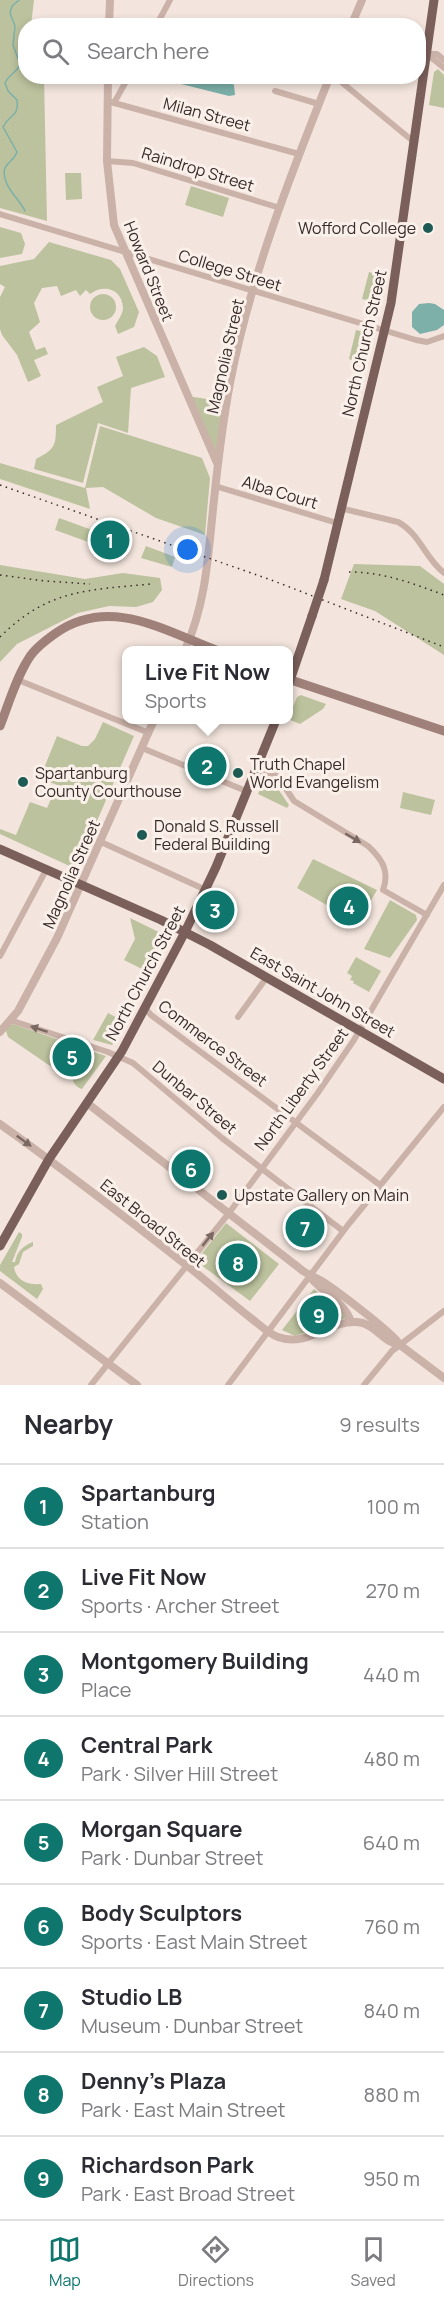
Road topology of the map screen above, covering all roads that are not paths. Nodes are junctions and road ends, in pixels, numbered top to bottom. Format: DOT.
graph roads {
  1 [pos="110,0"];
  2 [pos="170,0"];
  3 [pos="362,0"];
  4 [pos="434,0"];
  5 [pos="109,18"];
  6 [pos="160,18"];
  7 [pos="354,18"];
  8 [pos="427,54"];
  9 [pos="444,60"];
  10 [pos="426,61"];
  11 [pos="444,68"];
  12 [pos="109,84"];
  13 [pos="123,84"];
  14 [pos="328,84"];
  15 [pos="342,84"];
  16 [pos="423,84"];
  17 [pos="274,91"];
  18 [pos="111,102"];
  19 [pos="319,104"];
  20 [pos="414,142"];
  21 [pos="299,154"];
  22 [pos="107,161"];
  23 [pos="280,208"];
  24 [pos="0,214"];
  25 [pos="124,250"];
  26 [pos="253,291"];
  27 [pos="384,330"];
  28 [pos="444,336"];
  29 [pos="217,465"];
  30 [pos="215,486"];
  31 [pos="340,508"];
  32 [pos="337,523"];
  33 [pos="444,573"];
  34 [pos="189,640"];
  35 [pos="187,646"];
  36 [pos="204,646"];
  37 [pos="293,671"];
  38 [pos="18,680"];
  39 [pos="293,683"];
  40 [pos="122,722"];
  41 [pos="127,724"];
  42 [pos="152,724"];
  43 [pos="274,724"];
  44 [pos="0,726"];
  45 [pos="444,731"];
  46 [pos="149,733"];
  47 [pos="142,748"];
  48 [pos="256,768"];
  49 [pos="246,792"];
  50 [pos="101,842"];
  51 [pos="0,849"];
  52 [pos="46,870"];
  53 [pos="81,885"];
  54 [pos="444,885"];
  55 [pos="206,890"];
  56 [pos="427,915"];
  57 [pos="185,932"];
  58 [pos="0,956"];
  59 [pos="267,977"];
  60 [pos="145,1008"];
  61 [pos="238,1017"];
  62 [pos="10,1020"];
  63 [pos="359,1031"];
  64 [pos="0,1032"];
  65 [pos="118,1056"];
  66 [pos="444,1080"];
  67 [pos="87,1103"];
  68 [pos="444,1107"];
  69 [pos="297,1122"];
  70 [pos="0,1124"];
  71 [pos="49,1159"];
  72 [pos="262,1167"];
  73 [pos="380,1185"];
  74 [pos="229,1213"];
  75 [pos="343,1231"];
  76 [pos="0,1246"];
  77 [pos="187,1266"];
  78 [pos="310,1276"];
  79 [pos="0,1283"];
  80 [pos="444,1311"];
  81 [pos="351,1322"];
  82 [pos="268,1331"];
  83 [pos="400,1345"];
  84 [pos="109,1363"];
  85 [pos="444,1378"];
  86 [pos="91,1385"];
  87 [pos="138,1385"];
  88 [pos="228,1385"];
  89 [pos="364,1385"];
  1 -- 5 [label="street"];
  2 -- 6 [label="street"];
  3 -- 7 [label="street"];
  4 -- 8 [label="main road, North Church Street"];
  8 -- 9 [label="street"];
  8 -- 10 [label="main road, North Church Street"];
  8 -- 11 [label="street"];
  12 -- 18 [label="street, Howard Street"];
  13 -- 18 [label="street"];
  14 -- 19 [label="street, Magnolia Street"];
  15 -- 20 [label="street"];
  16 -- 20 [label="main road, North Church Street"];
  17 -- 19 [label="street"];
  18 -- 21 [label="street, Milan Street"];
  18 -- 22 [label="street, Howard Street"];
  19 -- 21 [label="street, Magnolia Street"];
  20 -- 27 [label="main road, North Church Street"];
  21 -- 23 [label="street, Magnolia Street"];
  22 -- 23 [label="street, Raindrop Street"];
  22 -- 25 [label="street, Howard Street"];
  23 -- 26 [label="street, Magnolia Street"];
  24 -- 25 [label="street, College Street"];
  25 -- 26 [label="street, College Street"];
  25 -- 29 [label="street, Howard Street"];
  26 -- 27 [label="street, College Street"];
  26 -- 29 [label="street, Magnolia Street"];
  27 -- 28 [label="street, College Street"];
  27 -- 31 [label="main road, North Church Street"];
  29 -- 30 [label="street, Magnolia Street"];
  30 -- 32 [label="street, Alba Court"];
  30 -- 34 [label="street, Magnolia Street"];
  31 -- 32 [label="main road, North Church Street"];
  31 -- 33 [label="street"];
  32 -- 37 [label="main road, North Church Street, bridge"];
  34 -- 35 [label="street, Magnolia Street"];
  34 -- 36 [label="main road"];
  34 -- 38 [label="main road"];
  38 -- 40 [label="street"];
  38 -- 44 [label="main road"];
  39 -- 45 [label="main road"];
  41 -- 46 [label="street"];
  42 -- 46 [label="street, Magnolia Street"];
  43 -- 48 [label="main road, North Church Street"];
  46 -- 47 [label="street, Magnolia Street"];
  47 -- 49 [label="street"];
  47 -- 50 [label="street, Magnolia Street"];
  48 -- 49 [label="main road, North Church Street"];
  48 -- 56 [label="street, one-way"];
  49 -- 55 [label="main road, North Church Street"];
  50 -- 53 [label="street, Magnolia Street"];
  50 -- 55 [label="street"];
  51 -- 52 [label="main road, East Saint John Street"];
  52 -- 53 [label="main road, East Saint John Street"];
  52 -- 58 [label="street"];
  53 -- 57 [label="main road, East Saint John Street"];
  53 -- 62 [label="street, Magnolia Street"];
  54 -- 56 [label="street, North Liberty Street"];
  55 -- 57 [label="main road, North Church Street"];
  56 -- 63 [label="street, North Liberty Street"];
  57 -- 59 [label="main road, East Saint John Street"];
  57 -- 60 [label="main road, North Church Street"];
  59 -- 61 [label="street"];
  59 -- 63 [label="main road, East Saint John Street"];
  60 -- 65 [label="main road, North Church Street"];
  60 -- 69 [label="street, Commerce Street"];
  62 -- 64 [label="street, Magnolia Street"];
  65 -- 62 [label="street, Dunbar Street, one-way"];
  63 -- 66 [label="main road, East Saint John Street"];
  63 -- 69 [label="street, North Liberty Street"];
  65 -- 67 [label="main road, North Church Street"];
  65 -- 72 [label="street, Dunbar Street"];
  67 -- 71 [label="main road, North Church Street"];
  67 -- 74 [label="street"];
  68 -- 73 [label="street"];
  69 -- 72 [label="street, North Liberty Street"];
  69 -- 73 [label="street, Commerce Street"];
  70 -- 71 [label="street, East Broad Street, one-way"];
  71 -- 76 [label="main road, North Church Street"];
  71 -- 77 [label="street, East Broad Street"];
  72 -- 74 [label="street, North Liberty Street"];
  72 -- 75 [label="street, Dunbar Street"];
  73 -- 75 [label="street"];
  77 -- 74 [label="street, North Liberty Street, one-way"];
  74 -- 78 [label="street"];
  75 -- 78 [label="street"];
  77 -- 82 [label="street, East Broad Street"];
  77 -- 84 [label="street, North Liberty Street"];
  78 -- 81 [label="street"];
  78 -- 82 [label="street"];
  78 -- 83 [label="street"];
  79 -- 84 [label="street"];
  80 -- 83 [label="street"];
  81 -- 82 [label="street, East Broad Street"];
  81 -- 83 [label="street"];
  82 -- 88 [label="street"];
  83 -- 85 [label="street"];
  83 -- 89 [label="street"];
  84 -- 86 [label="street, North Liberty Street"];
  84 -- 87 [label="street"];
}
